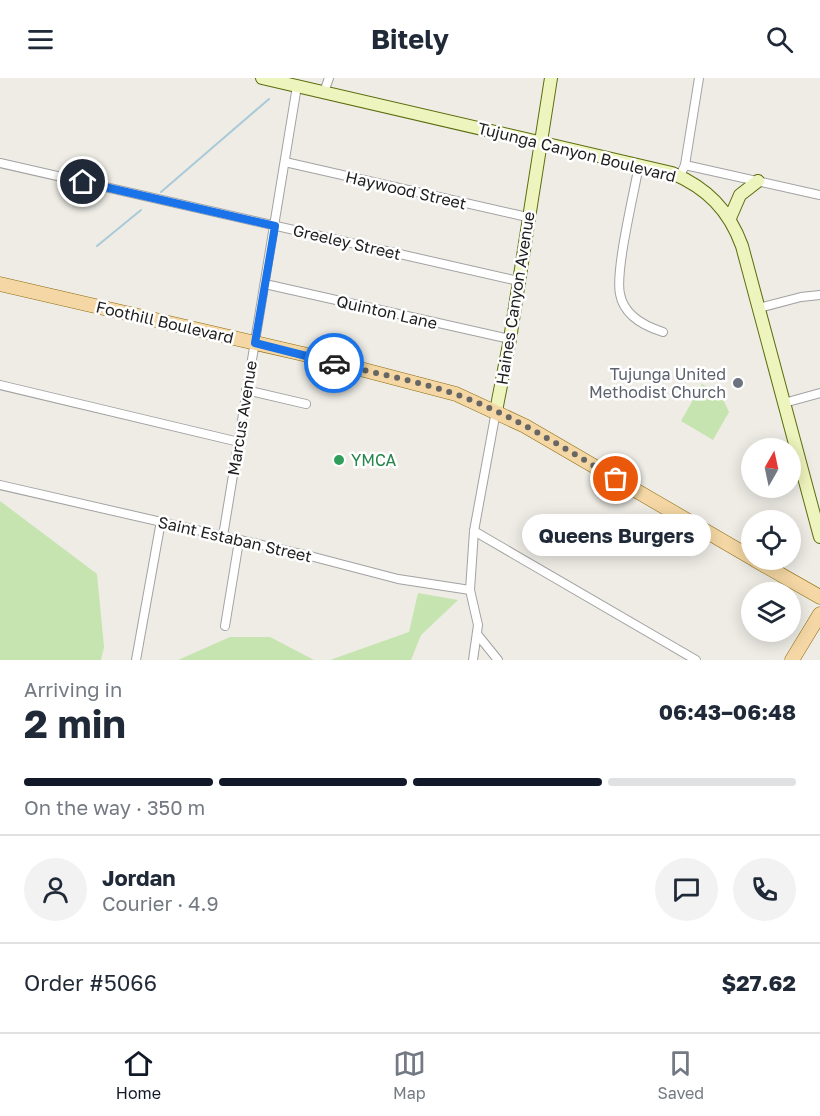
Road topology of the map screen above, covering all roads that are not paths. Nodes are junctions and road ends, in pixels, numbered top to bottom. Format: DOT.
graph roads {
  1 [pos="329,78"];
  2 [pos="550,78"];
  3 [pos="699,78"];
  4 [pos="269,79"];
  5 [pos="297,86"];
  6 [pos="324,92"];
  7 [pos="540,141"];
  8 [pos="285,162"];
  9 [pos="0,163"];
  10 [pos="639,165"];
  11 [pos="685,165"];
  12 [pos="680,176"];
  13 [pos="758,181"];
  14 [pos="820,195"];
  15 [pos="528,217"];
  16 [pos="730,218"];
  17 [pos="275,226"];
  18 [pos="518,281"];
  19 [pos="0,284"];
  20 [pos="265,284"];
  21 [pos="820,296"];
  22 [pos="759,308"];
  23 [pos="663,332"];
  24 [pos="510,339"];
  25 [pos="255,343"];
  26 [pos="0,385"];
  27 [pos="246,390"];
  28 [pos="820,393"];
  29 [pos="784,403"];
  30 [pos="306,404"];
  31 [pos="496,411"];
  32 [pos="238,442"];
  33 [pos="0,485"];
  34 [pos="161,521"];
  35 [pos="474,531"];
  36 [pos="222,536"];
  37 [pos="820,537"];
  38 [pos="239,541"];
  39 [pos="741,552"];
  40 [pos="772,570"];
  41 [pos="470,590"];
  42 [pos="820,597"];
  43 [pos="820,614"];
  44 [pos="225,626"];
  45 [pos="477,634"];
  46 [pos="136,660"];
  47 [pos="473,660"];
  48 [pos="498,660"];
  49 [pos="696,660"];
  50 [pos="792,660"];
  1 -- 6 [label="street"];
  2 -- 7 [label="main road, Haines Canyon Avenue"];
  3 -- 11 [label="street"];
  4 -- 5 [label="main road, Tujunga Canyon Boulevard"];
  5 -- 6 [label="main road, Tujunga Canyon Boulevard"];
  5 -- 8 [label="street, Marcus Avenue"];
  6 -- 7 [label="main road, Tujunga Canyon Boulevard"];
  7 -- 10 [label="main road, Tujunga Canyon Boulevard"];
  7 -- 15 [label="main road, Haines Canyon Avenue"];
  8 -- 15 [label="street, Haywood Street"];
  8 -- 17 [label="street, Marcus Avenue"];
  9 -- 17 [label="street, Greeley Street"];
  10 -- 12 [label="main road, Tujunga Canyon Boulevard"];
  10 -- 23 [label="street"];
  11 -- 12 [label="street"];
  11 -- 13 [label="street"];
  12 -- 16 [label="main road, Tujunga Canyon Boulevard"];
  13 -- 14 [label="street"];
  13 -- 16 [label="main road"];
  15 -- 18 [label="main road, Haines Canyon Avenue"];
  16 -- 22 [label="main road, Tujunga Canyon Boulevard"];
  17 -- 18 [label="street, Greeley Street"];
  17 -- 20 [label="street, Marcus Avenue"];
  18 -- 24 [label="main road, Haines Canyon Avenue"];
  19 -- 25 [label="main road, Foothill Boulevard"];
  20 -- 24 [label="street, Quinton Lane"];
  20 -- 25 [label="street, Marcus Avenue"];
  21 -- 22 [label="street"];
  22 -- 29 [label="main road, Tujunga Canyon Boulevard"];
  24 -- 31 [label="main road, Haines Canyon Avenue"];
  25 -- 27 [label="street, Marcus Avenue"];
  25 -- 31 [label="main road, Foothill Boulevard"];
  26 -- 32 [label="street"];
  27 -- 30 [label="street"];
  27 -- 32 [label="street, Marcus Avenue"];
  28 -- 29 [label="street"];
  29 -- 37 [label="main road, Tujunga Canyon Boulevard"];
  31 -- 35 [label="street, Haines Canyon Avenue"];
  31 -- 39 [label="main road, Foothill Boulevard"];
  32 -- 36 [label="street, Marcus Avenue"];
  33 -- 34 [label="street, Saint Estaban Street"];
  34 -- 36 [label="street, Saint Estaban Street"];
  34 -- 46 [label="street"];
  35 -- 41 [label="street, Haines Canyon Avenue"];
  35 -- 49 [label="street"];
  36 -- 38 [label="street, Saint Estaban Street"];
  38 -- 41 [label="street, Saint Estaban Street"];
  38 -- 44 [label="street"];
  40 -- 42 [label="main road, Foothill Boulevard"];
  41 -- 45 [label="street, Haines Canyon Avenue"];
  43 -- 50 [label="main road"];
  45 -- 47 [label="street, Haines Canyon Avenue"];
  45 -- 48 [label="street"];
}
